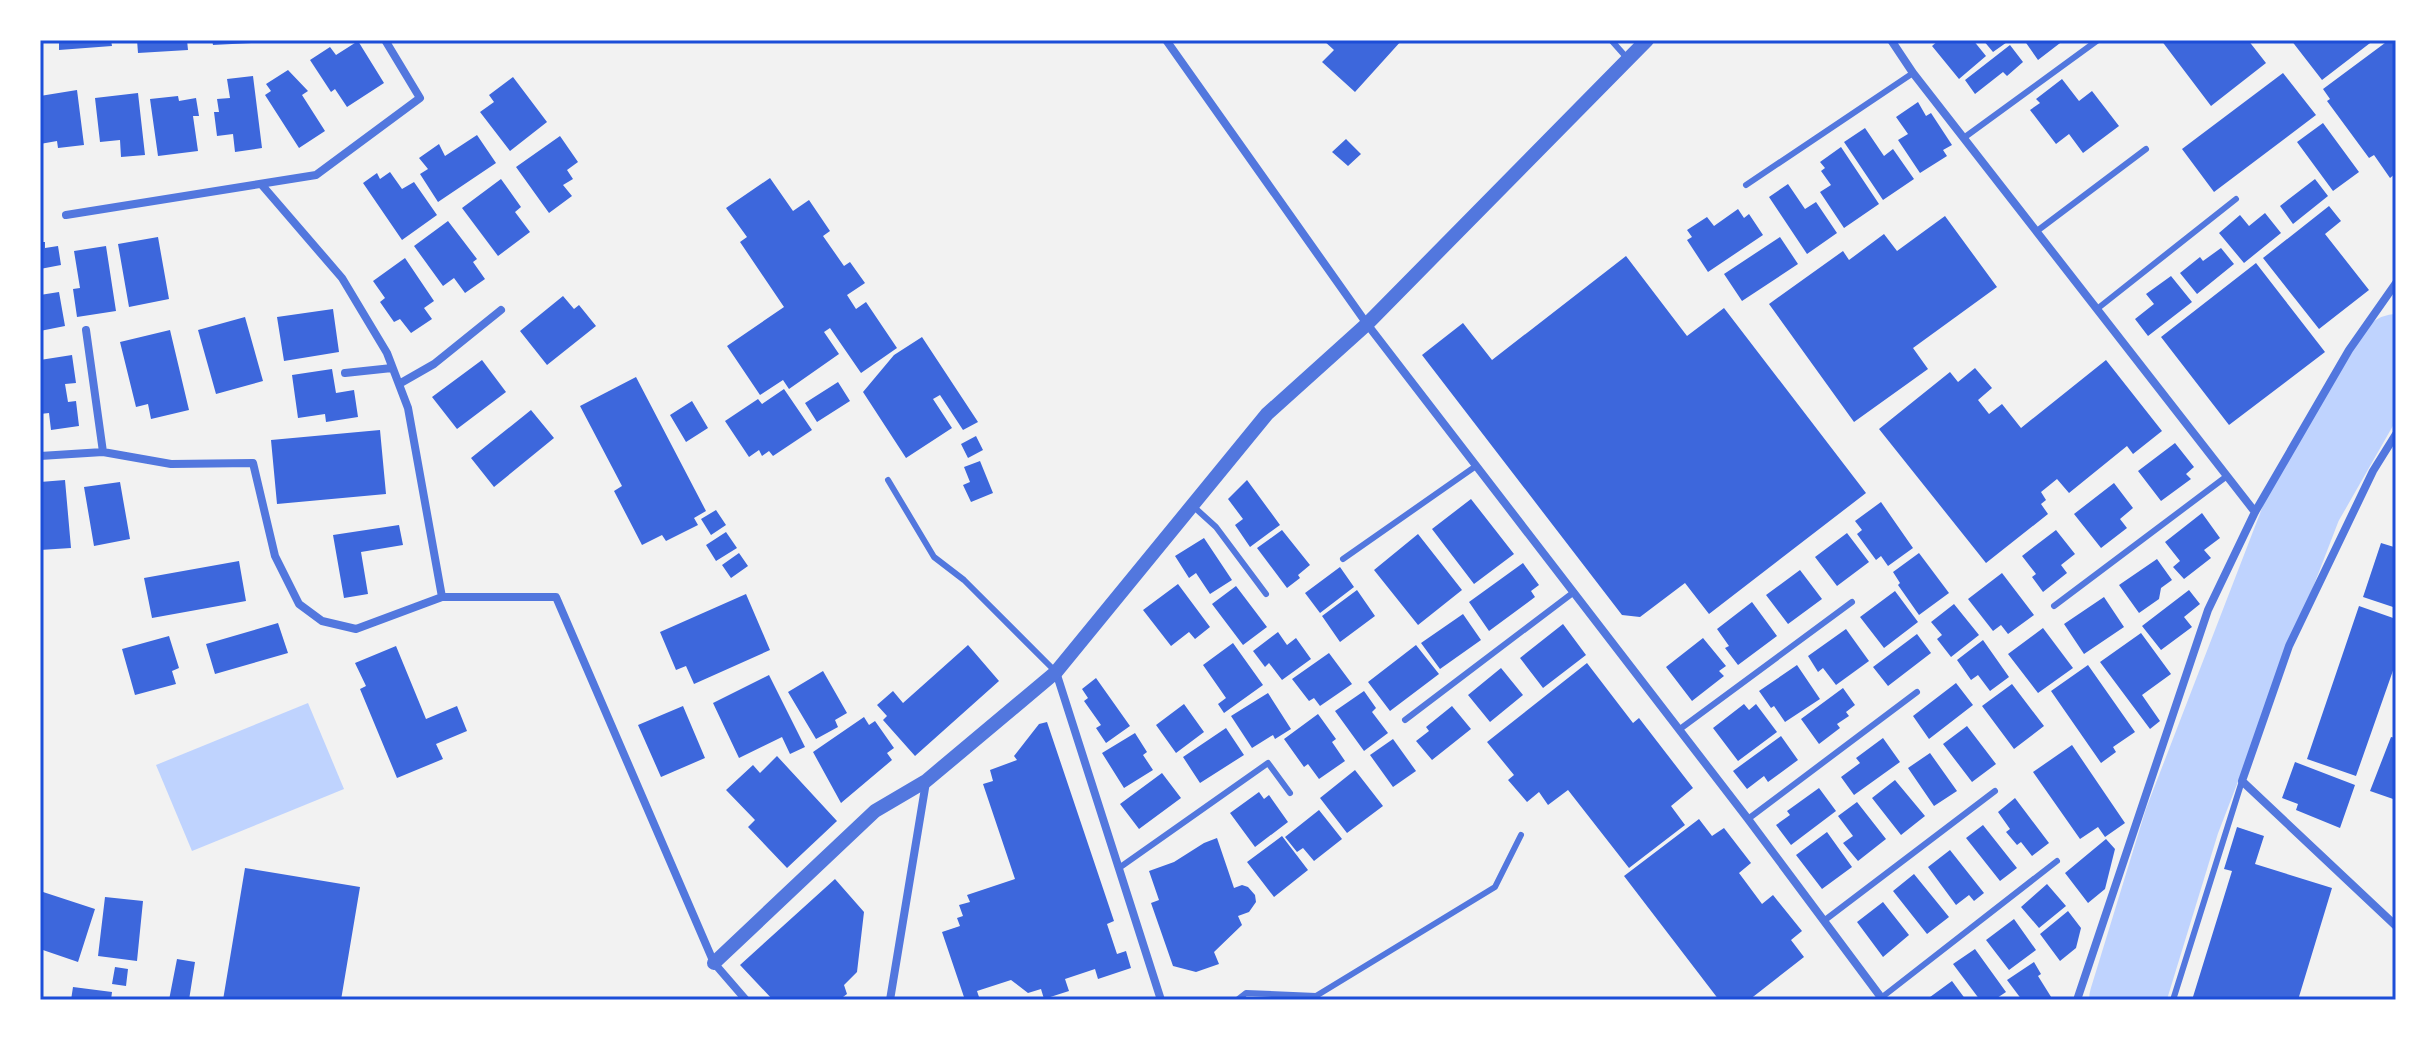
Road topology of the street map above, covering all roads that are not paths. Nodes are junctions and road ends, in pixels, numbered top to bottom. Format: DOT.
graph roads {
  1 [pos="385,40"];
  2 [pos="1166,40"];
  3 [pos="1611,40"];
  4 [pos="1647,40"];
  5 [pos="2098,40"];
  6 [pos="1895,42"];
  7 [pos="1628,58"];
  8 [pos="1913,73"];
  9 [pos="1965,137"];
  10 [pos="2146,149"];
  11 [pos="261,184"];
  12 [pos="1746,185"];
  13 [pos="2236,199"];
  14 [pos="66,215"];
  15 [pos="2037,231"];
  16 [pos="2396,283"];
  17 [pos="2097,309"];
  18 [pos="501,310"];
  19 [pos="1367,324"];
  20 [pos="86,330"];
  21 [pos="392,368"];
  22 [pos="345,373"];
  23 [pos="399,384"];
  24 [pos="2396,434"];
  25 [pos="103,452"];
  26 [pos="40,456"];
  27 [pos="1476,466"];
  28 [pos="2227,476"];
  29 [pos="888,480"];
  30 [pos="1191,504"];
  31 [pos="2255,512"];
  32 [pos="1343,559"];
  33 [pos="1574,592"];
  34 [pos="1266,594"];
  35 [pos="442,597"];
  36 [pos="1852,602"];
  37 [pos="2054,606"];
  38 [pos="1056,672"];
  39 [pos="1917,692"];
  40 [pos="1405,720"];
  41 [pos="1680,729"];
  42 [pos="926,781"];
  43 [pos="2242,781"];
  44 [pos="1995,791"];
  45 [pos="1290,793"];
  46 [pos="1748,819"];
  47 [pos="1521,835"];
  48 [pos="2057,861"];
  49 [pos="1119,868"];
  50 [pos="1825,920"];
  51 [pos="2396,926"];
  52 [pos="714,963"];
  53 [pos="1882,999"];
  54 [pos="746,1000"];
  55 [pos="890,1000"];
  56 [pos="1161,1000"];
  57 [pos="1237,1000"];
  58 [pos="2077,1000"];
  59 [pos="2173,1000"];
  1 -- 11 [label="street"];
  2 -- 19 [label="street"];
  3 -- 7 [label="lane"];
  4 -- 7 [label="street"];
  5 -- 9 [label="lane"];
  6 -- 8 [label="street"];
  7 -- 19 [label="street"];
  8 -- 9 [label="street"];
  8 -- 12 [label="lane"];
  9 -- 15 [label="street"];
  10 -- 15 [label="lane"];
  11 -- 14 [label="street"];
  11 -- 21 [label="street"];
  13 -- 17 [label="lane"];
  15 -- 17 [label="street"];
  16 -- 31 [label="street"];
  17 -- 28 [label="street"];
  18 -- 23 [label="street"];
  19 -- 27 [label="street"];
  19 -- 30 [label="street"];
  20 -- 25 [label="street"];
  21 -- 22 [label="street"];
  21 -- 23 [label="street"];
  23 -- 35 [label="street"];
  24 -- 43 [label="street"];
  25 -- 26 [label="street"];
  25 -- 35 [label="street"];
  27 -- 32 [label="lane"];
  27 -- 33 [label="street"];
  28 -- 31 [label="street"];
  28 -- 37 [label="lane"];
  29 -- 38 [label="lane"];
  30 -- 34 [label="lane"];
  30 -- 38 [label="street"];
  31 -- 58 [label="street"];
  33 -- 40 [label="lane"];
  33 -- 41 [label="street"];
  35 -- 52 [label="street"];
  36 -- 41 [label="lane"];
  38 -- 42 [label="street"];
  38 -- 49 [label="street"];
  39 -- 46 [label="lane"];
  41 -- 46 [label="street"];
  42 -- 52 [label="street"];
  42 -- 55 [label="street"];
  43 -- 51 [label="street"];
  43 -- 59 [label="lane"];
  44 -- 50 [label="lane"];
  45 -- 49 [label="lane"];
  46 -- 50 [label="street"];
  47 -- 57 [label="lane"];
  48 -- 53 [label="lane"];
  49 -- 56 [label="street"];
  50 -- 53 [label="street"];
  52 -- 54 [label="street"];
}
